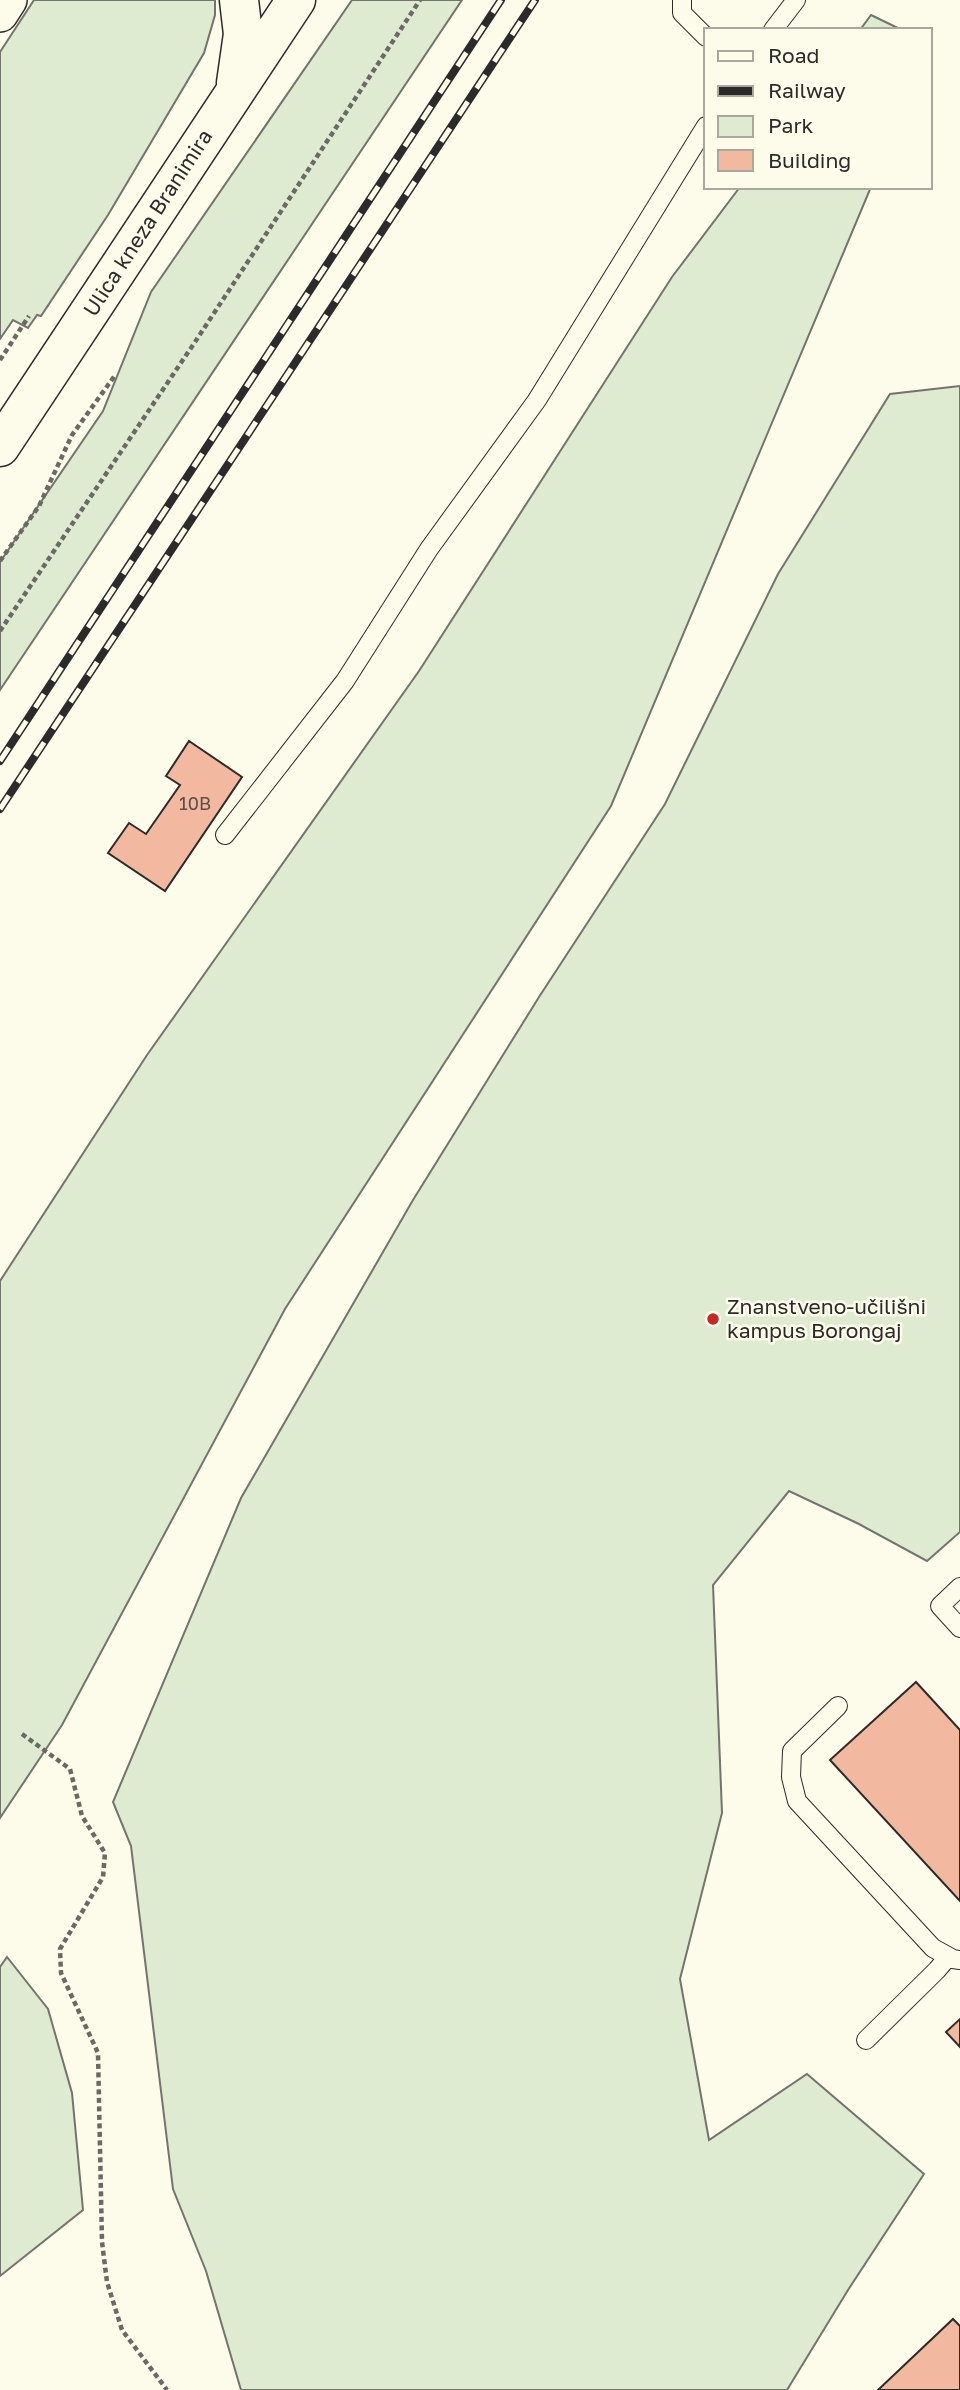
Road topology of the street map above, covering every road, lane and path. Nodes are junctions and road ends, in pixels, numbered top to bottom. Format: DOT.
graph roads {
  1 [pos="9,0"];
  2 [pos="239,0"];
  3 [pos="296,0"];
  4 [pos="420,0"];
  5 [pos="682,0"];
  6 [pos="796,0"];
  7 [pos="0,14"];
  8 [pos="775,28"];
  9 [pos="704,35"];
  10 [pos="235,92"];
  11 [pos="704,129"];
  12 [pos="29,316"];
  13 [pos="0,360"];
  14 [pos="116,374"];
  15 [pos="0,447"];
  16 [pos="0,561"];
  17 [pos="0,631"];
  18 [pos="225,835"];
  19 [pos="960,1587"];
  20 [pos="960,1628"];
  21 [pos="838,1706"];
  22 [pos="22,1734"];
  23 [pos="954,1958"];
  24 [pos="866,2040"];
  25 [pos="167,2390"];
  1 -- 7 [label="street"];
  2 -- 10 [label="main road"];
  3 -- 10 [label="main road, Ulica kneza Branimira"];
  4 -- 17 [label="path"];
  5 -- 9 [label="lane"];
  6 -- 8 [label="lane"];
  10 -- 15 [label="main road, Ulica kneza Branimira"];
  11 -- 18 [label="lane"];
  12 -- 13 [label="path"];
  14 -- 16 [label="path"];
  19 -- 20 [label="lane"];
  21 -- 23 [label="lane"];
  22 -- 25 [label="path"];
  23 -- 24 [label="lane"];
}
